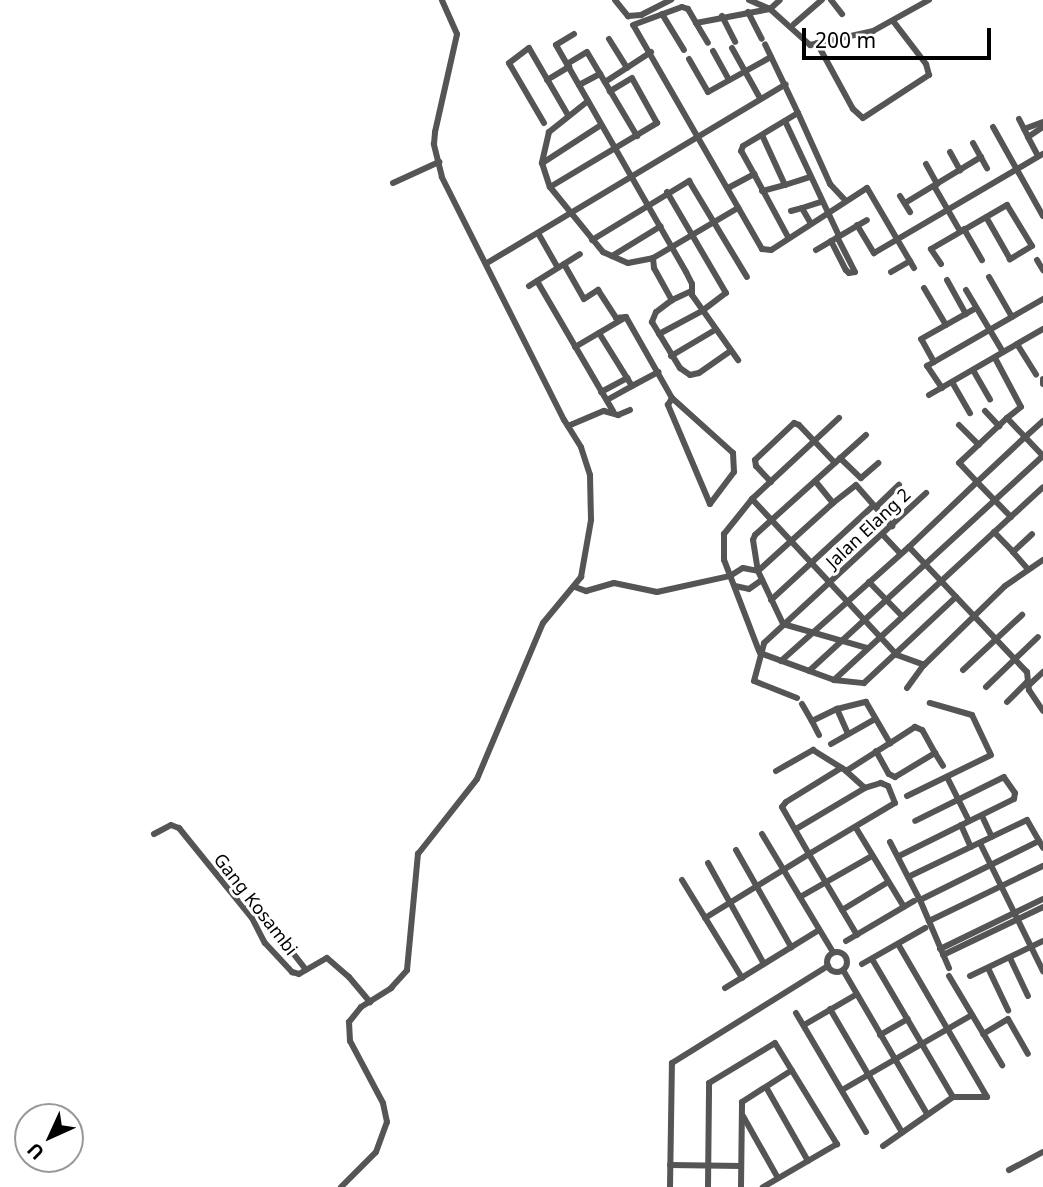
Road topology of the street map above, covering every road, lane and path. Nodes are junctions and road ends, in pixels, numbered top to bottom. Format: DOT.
graph roads {
  1 [pos="442,0"];
  2 [pos="615,0"];
  3 [pos="671,0"];
  4 [pos="749,0"];
  5 [pos="779,0"];
  6 [pos="822,0"];
  7 [pos="831,0"];
  8 [pos="929,0"];
  9 [pos="770,9"];
  10 [pos="748,12"];
  11 [pos="662,14"];
  12 [pos="842,14"];
  13 [pos="722,16"];
  14 [pos="893,21"];
  15 [pos="696,23"];
  16 [pos="794,24"];
  17 [pos="574,34"];
  18 [pos="610,39"];
  19 [pos="708,43"];
  20 [pos="817,43"];
  21 [pos="684,50"];
  22 [pos="713,51"];
  23 [pos="651,52"];
  24 [pos="771,57"];
  25 [pos="689,58"];
  26 [pos="568,66"];
  27 [pos="627,68"];
  28 [pos="745,71"];
  29 [pos="600,74"];
  30 [pos="547,80"];
  31 [pos="729,80"];
  32 [pos="605,82"];
  33 [pos="786,84"];
  34 [pos="579,85"];
  35 [pos="610,91"];
  36 [pos="760,98"];
  37 [pos="587,101"];
  38 [pos="797,113"];
  39 [pos="568,115"];
  40 [pos="1018,119"];
  41 [pos="785,121"];
  42 [pos="544,123"];
  43 [pos="601,125"];
  44 [pos="1043,125"];
  45 [pos="993,127"];
  46 [pos="1024,129"];
  47 [pos="637,135"];
  48 [pos="697,135"];
  49 [pos="762,135"];
  50 [pos="1028,137"];
  51 [pos="973,143"];
  52 [pos="614,148"];
  53 [pos="950,152"];
  54 [pos="1041,155"];
  55 [pos="981,157"];
  56 [pos="439,162"];
  57 [pos="542,163"];
  58 [pos="926,164"];
  59 [pos="987,168"];
  60 [pos="1016,169"];
  61 [pos="960,170"];
  62 [pos="754,174"];
  63 [pos="631,176"];
  64 [pos="809,177"];
  65 [pos="393,183"];
  66 [pos="785,185"];
  67 [pos="935,185"];
  68 [pos="550,187"];
  69 [pos="727,188"];
  70 [pos="762,191"];
  71 [pos="667,192"];
  72 [pos="900,196"];
  73 [pos="846,201"];
  74 [pos="821,202"];
  75 [pos="905,203"];
  76 [pos="647,204"];
  77 [pos="738,208"];
  78 [pos="802,208"];
  79 [pos="947,209"];
  80 [pos="791,211"];
  81 [pos="910,212"];
  82 [pos="826,213"];
  83 [pos="569,214"];
  84 [pos="1043,214"];
  85 [pos="986,218"];
  86 [pos="867,220"];
  87 [pos="713,221"];
  88 [pos="810,222"];
  89 [pos="857,225"];
  90 [pos="660,226"];
  91 [pos="962,230"];
  92 [pos="538,233"];
  93 [pos="692,234"];
  94 [pos="789,237"];
  95 [pos="836,238"];
  96 [pos="897,239"];
  97 [pos="592,240"];
  98 [pos="671,246"];
  99 [pos="816,250"];
  100 [pos="580,254"];
  101 [pos="612,256"];
  102 [pos="653,258"];
  103 [pos="982,260"];
  104 [pos="1037,260"];
  105 [pos="910,261"];
  106 [pos="487,262"];
  107 [pos="941,264"];
  108 [pos="561,266"];
  109 [pos="914,268"];
  110 [pos="1043,270"];
  111 [pos="891,272"];
  112 [pos="747,277"];
  113 [pos="989,277"];
  114 [pos="947,280"];
  115 [pos="537,281"];
  116 [pos="530,286"];
  117 [pos="924,288"];
  118 [pos="966,290"];
  119 [pos="691,291"];
  120 [pos="1043,299"];
  121 [pos="672,300"];
  122 [pos="976,308"];
  123 [pos="702,311"];
  124 [pos="966,314"];
  125 [pos="626,317"];
  126 [pos="1012,317"];
  127 [pos="946,325"];
  128 [pos="1043,329"];
  129 [pos="715,330"];
  130 [pos="989,330"];
  131 [pos="599,333"];
  132 [pos="659,334"];
  133 [pos="1017,344"];
  134 [pos="575,347"];
  135 [pos="730,351"];
  136 [pos="1003,352"];
  137 [pos="671,356"];
  138 [pos="995,358"];
  139 [pos="738,360"];
  140 [pos="934,362"];
  141 [pos="973,370"];
  142 [pos="658,372"];
  143 [pos="1036,375"];
  144 [pos="627,378"];
  145 [pos="1043,379"];
  146 [pos="952,383"];
  147 [pos="1043,384"];
  148 [pos="632,386"];
  149 [pos="942,388"];
  150 [pos="601,392"];
  151 [pos="929,395"];
  152 [pos="672,398"];
  153 [pos="607,400"];
  154 [pos="990,400"];
  155 [pos="630,410"];
  156 [pos="685,410"];
  157 [pos="613,411"];
  158 [pos="985,411"];
  159 [pos="970,413"];
  160 [pos="674,415"];
  161 [pos="839,418"];
  162 [pos="1007,418"];
  163 [pos="1043,421"];
  164 [pos="959,425"];
  165 [pos="568,426"];
  166 [pos="999,426"];
  167 [pos="866,435"];
  168 [pos="1025,437"];
  169 [pos="814,442"];
  170 [pos="979,445"];
  171 [pos="1043,456"];
  172 [pos="838,461"];
  173 [pos="878,463"];
  174 [pos="815,481"];
  175 [pos="771,482"];
  176 [pos="977,482"];
  177 [pos="899,485"];
  178 [pos="1043,487"];
  179 [pos="926,494"];
  180 [pos="752,499"];
  181 [pos="995,500"];
  182 [pos="833,503"];
  183 [pos="874,507"];
  184 [pos="1011,517"];
  185 [pos="771,521"];
  186 [pos="892,526"];
  187 [pos="994,532"];
  188 [pos="1032,534"];
  189 [pos="883,535"];
  190 [pos="791,541"];
  191 [pos="909,547"];
  192 [pos="1013,552"];
  193 [pos="900,553"];
  194 [pos="1043,560"];
  195 [pos="811,562"];
  196 [pos="925,563"];
  197 [pos="1028,569"];
  198 [pos="758,571"];
  199 [pos="730,576"];
  200 [pos="762,580"];
  201 [pos="942,581"];
  202 [pos="869,582"];
  203 [pos="830,583"];
  204 [pos="735,586"];
  205 [pos="575,587"];
  206 [pos="957,597"];
  207 [pos="884,599"];
  208 [pos="771,600"];
  209 [pos="848,601"];
  210 [pos="1022,615"];
  211 [pos="902,616"];
  212 [pos="975,617"];
  213 [pos="863,618"];
  214 [pos="783,624"];
  215 [pos="813,633"];
  216 [pos="880,636"];
  217 [pos="1038,637"];
  218 [pos="996,638"];
  219 [pos="840,639"];
  220 [pos="866,648"];
  221 [pos="760,653"];
  222 [pos="897,655"];
  223 [pos="1015,659"];
  224 [pos="781,662"];
  225 [pos="924,665"];
  226 [pos="963,670"];
  227 [pos="809,671"];
  228 [pos="1043,672"];
  229 [pos="834,680"];
  230 [pos="1027,684"];
  231 [pos="986,687"];
  232 [pos="907,688"];
  233 [pos="1007,702"];
  234 [pos="930,703"];
  235 [pos="837,709"];
  236 [pos="1043,711"];
  237 [pos="875,719"];
  238 [pos="812,721"];
  239 [pos="848,734"];
  240 [pos="819,735"];
  241 [pos="890,743"];
  242 [pos="831,744"];
  243 [pos="876,751"];
  244 [pos="935,753"];
  245 [pos="943,766"];
  246 [pos="844,769"];
  247 [pos="776,771"];
  248 [pos="947,777"];
  249 [pos="864,788"];
  250 [pos="907,796"];
  251 [pos="959,799"];
  252 [pos="982,816"];
  253 [pos="915,821"];
  254 [pos="969,821"];
  255 [pos="961,825"];
  256 [pos="856,828"];
  257 [pos="796,829"];
  258 [pos="154,834"];
  259 [pos="762,834"];
  260 [pos="992,837"];
  261 [pos="890,842"];
  262 [pos="980,843"];
  263 [pos="1041,844"];
  264 [pos="971,847"];
  265 [pos="736,850"];
  266 [pos="809,854"];
  267 [pos="873,856"];
  268 [pos="899,856"];
  269 [pos="708,863"];
  270 [pos="991,865"];
  271 [pos="1043,866"];
  272 [pos="784,869"];
  273 [pos="908,877"];
  274 [pos="682,880"];
  275 [pos="888,882"];
  276 [pos="826,883"];
  277 [pos="1002,886"];
  278 [pos="756,887"];
  279 [pos="800,897"];
  280 [pos="1043,899"];
  281 [pos="917,901"];
  282 [pos="730,902"];
  283 [pos="904,907"];
  284 [pos="1043,907"];
  285 [pos="842,910"];
  286 [pos="1016,916"];
  287 [pos="705,918"];
  288 [pos="929,920"];
  289 [pos="925,928"];
  290 [pos="819,930"];
  291 [pos="856,935"];
  292 [pos="282,939"];
  293 [pos="846,941"];
  294 [pos="1043,941"];
  295 [pos="898,944"];
  296 [pos="791,947"];
  297 [pos="1032,947"];
  298 [pos="833,952"];
  299 [pos="941,952"];
  300 [pos="1010,958"];
  301 [pos="872,959"];
  302 [pos="764,964"];
  303 [pos="862,964"];
  304 [pos="828,966"];
  305 [pos="988,968"];
  306 [pos="306,970"];
  307 [pos="843,970"];
  308 [pos="1043,971"];
  309 [pos="970,976"];
  310 [pos="742,978"];
  311 [pos="725,988"];
  312 [pos="857,994"];
  313 [pos="1028,996"];
  314 [pos="370,1002"];
  315 [pos="830,1009"];
  316 [pos="1008,1010"];
  317 [pos="796,1013"];
  318 [pos="972,1015"];
  319 [pos="908,1019"];
  320 [pos="804,1025"];
  321 [pos="948,1029"];
  322 [pos="983,1034"];
  323 [pos="880,1035"];
  324 [pos="922,1044"];
  325 [pos="1028,1054"];
  326 [pos="895,1060"];
  327 [pos="1002,1065"];
  328 [pos="792,1070"];
  329 [pos="868,1075"];
  330 [pos="765,1087"];
  331 [pos="842,1090"];
  332 [pos="953,1097"];
  333 [pos="742,1113"];
  334 [pos="927,1114"];
  335 [pos="866,1132"];
  336 [pos="902,1132"];
  337 [pos="883,1146"];
  338 [pos="1043,1152"];
  339 [pos="808,1161"];
  340 [pos="670,1166"];
  341 [pos="708,1166"];
  342 [pos="741,1166"];
  343 [pos="1009,1170"];
  344 [pos="778,1178"];
  345 [pos="341,1187"];
  346 [pos="670,1187"];
  347 [pos="708,1187"];
  348 [pos="741,1187"];
  349 [pos="763,1187"];
  1 -- 56 [label="street"];
  2 -- 3 [label="street"];
  4 -- 9 [label="street"];
  5 -- 9 [label="street"];
  6 -- 16 [label="street"];
  7 -- 12 [label="street"];
  8 -- 14 [label="street"];
  9 -- 10 [label="street"];
  9 -- 20 [label="street"];
  10 -- 13 [label="street"];
  10 -- 24 [label="street"];
  11 -- 15 [label="street"];
  11 -- 21 [label="street"];
  11 -- 23 [label="street"];
  13 -- 15 [label="street"];
  13 -- 28 [label="street"];
  14 -- 20 [label="street"];
  14 -- 20 [label="street"];
  15 -- 19 [label="street"];
  17 -- 26 [label="street"];
  18 -- 27 [label="street"];
  22 -- 31 [label="street"];
  23 -- 27 [label="street"];
  23 -- 48 [label="street"];
  24 -- 28 [label="street"];
  24 -- 33 [label="street"];
  25 -- 31 [label="street"];
  26 -- 29 [label="street"];
  26 -- 30 [label="street"];
  26 -- 34 [label="street"];
  27 -- 32 [label="street"];
  28 -- 31 [label="street"];
  28 -- 36 [label="street"];
  29 -- 32 [label="street"];
  29 -- 34 [label="street"];
  30 -- 39 [label="street"];
  30 -- 42 [label="street"];
  32 -- 35 [label="street"];
  33 -- 36 [label="street"];
  33 -- 38 [label="street"];
  34 -- 37 [label="street"];
  35 -- 47 [label="street"];
  35 -- 47 [label="street"];
  36 -- 48 [label="street"];
  37 -- 39 [label="street"];
  37 -- 43 [label="street"];
  38 -- 41 [label="street"];
  38 -- 73 [label="street"];
  39 -- 57 [label="street"];
  40 -- 46 [label="street"];
  41 -- 49 [label="street"];
  41 -- 64 [label="street"];
  43 -- 52 [label="street"];
  43 -- 57 [label="street"];
  44 -- 46 [label="street"];
  44 -- 50 [label="street"];
  45 -- 60 [label="street"];
  46 -- 50 [label="street"];
  47 -- 52 [label="street"];
  48 -- 63 [label="street"];
  48 -- 69 [label="street"];
  49 -- 62 [label="street"];
  49 -- 66 [label="street"];
  50 -- 54 [label="street"];
  51 -- 55 [label="street"];
  52 -- 63 [label="street"];
  52 -- 68 [label="street"];
  53 -- 61 [label="street"];
  54 -- 60 [label="street"];
  55 -- 59 [label="street"];
  55 -- 61 [label="street"];
  56 -- 65 [label="street"];
  56 -- 106 [label="street"];
  57 -- 68 [label="street"];
  58 -- 67 [label="street"];
  60 -- 79 [label="street"];
  60 -- 84 [label="street"];
  61 -- 67 [label="street"];
  62 -- 69 [label="street"];
  62 -- 70 [label="street"];
  63 -- 76 [label="street"];
  63 -- 83 [label="street"];
  64 -- 66 [label="street"];
  64 -- 74 [label="street"];
  66 -- 70 [label="street"];
  67 -- 75 [label="street"];
  67 -- 79 [label="street"];
  68 -- 83 [label="street"];
  69 -- 77 [label="street"];
  70 -- 94 [label="street"];
  71 -- 76 [label="street"];
  71 -- 87 [label="street"];
  71 -- 93 [label="street"];
  72 -- 75 [label="street"];
  73 -- 82 [label="street"];
  73 -- 96 [label="street"];
  74 -- 78 [label="street"];
  74 -- 82 [label="street"];
  75 -- 81 [label="street"];
  76 -- 90 [label="street"];
  76 -- 97 [label="street"];
  77 -- 87 [label="street"];
  77 -- 94 [label="street"];
  78 -- 80 [label="street"];
  78 -- 88 [label="street"];
  79 -- 91 [label="street"];
  79 -- 96 [label="street"];
  82 -- 88 [label="street"];
  82 -- 95 [label="street"];
  83 -- 92 [label="street"];
  83 -- 97 [label="street"];
  85 -- 85 [label="street"];
  85 -- 91 [label="street"];
  86 -- 89 [label="street"];
  87 -- 93 [label="street"];
  87 -- 112 [label="street"];
  88 -- 94 [label="street"];
  89 -- 95 [label="street"];
  89 -- 96 [label="street"];
  90 -- 98 [label="street"];
  90 -- 101 [label="street"];
  91 -- 103 [label="street"];
  91 -- 107 [label="street"];
  92 -- 106 [label="street"];
  92 -- 108 [label="street"];
  93 -- 98 [label="street"];
  93 -- 123 [label="street"];
  95 -- 95 [label="street"];
  95 -- 99 [label="street"];
  96 -- 105 [label="street"];
  97 -- 101 [label="street"];
  98 -- 102 [label="street"];
  98 -- 119 [label="street"];
  100 -- 108 [label="street"];
  101 -- 102 [label="street"];
  102 -- 121 [label="street"];
  104 -- 110 [label="street"];
  105 -- 109 [label="street"];
  105 -- 111 [label="street"];
  106 -- 165 [label="street"];
  108 -- 115 [label="street"];
  108 -- 125 [label="street"];
  113 -- 126 [label="street"];
  114 -- 124 [label="street"];
  115 -- 116 [label="street"];
  115 -- 134 [label="street"];
  117 -- 127 [label="street"];
  118 -- 122 [label="street"];
  119 -- 121 [label="street"];
  119 -- 123 [label="street"];
  120 -- 126 [label="street"];
  121 -- 132 [label="street"];
  122 -- 124 [label="street"];
  122 -- 130 [label="street"];
  123 -- 129 [label="street"];
  123 -- 132 [label="street"];
  124 -- 127 [label="street"];
  125 -- 131 [label="street"];
  125 -- 142 [label="street"];
  126 -- 130 [label="street"];
  127 -- 140 [label="street"];
  128 -- 133 [label="street"];
  129 -- 135 [label="street"];
  129 -- 137 [label="street"];
  130 -- 136 [label="street"];
  130 -- 140 [label="street"];
  131 -- 134 [label="street"];
  131 -- 144 [label="street"];
  132 -- 137 [label="street"];
  133 -- 136 [label="street"];
  133 -- 143 [label="street"];
  134 -- 150 [label="street"];
  135 -- 137 [label="street"];
  135 -- 139 [label="street"];
  136 -- 138 [label="street"];
  138 -- 141 [label="street"];
  138 -- 162 [label="street"];
  140 -- 149 [label="street"];
  141 -- 146 [label="street"];
  141 -- 154 [label="street"];
  142 -- 148 [label="street"];
  142 -- 152 [label="street"];
  144 -- 148 [label="street"];
  144 -- 150 [label="street"];
  145 -- 147 [label="street"];
  146 -- 149 [label="street"];
  146 -- 159 [label="street"];
  148 -- 153 [label="street"];
  149 -- 151 [label="street"];
  150 -- 153 [label="street"];
  152 -- 156 [label="street"];
  152 -- 160 [label="street"];
  153 -- 157 [label="street"];
  155 -- 165 [label="street"];
  156 -- 160 [label="street"];
  156 -- 160 [label="street"];
  158 -- 166 [label="street"];
  161 -- 169 [label="street"];
  162 -- 166 [label="street"];
  162 -- 168 [label="street"];
  163 -- 168 [label="street"];
  164 -- 170 [label="street"];
  165 -- 205 [label="street"];
  166 -- 170 [label="street"];
  167 -- 172 [label="street"];
  168 -- 171 [label="street"];
  168 -- 176 [label="street"];
  169 -- 172 [label="street"];
  169 -- 175 [label="street"];
  169 -- 175 [label="street"];
  170 -- 176 [label="street"];
  171 -- 181 [label="street"];
  172 -- 173 [label="street"];
  172 -- 174 [label="street"];
  174 -- 182 [label="street"];
  174 -- 185 [label="street"];
  175 -- 180 [label="street"];
  176 -- 181 [label="street"];
  176 -- 191 [label="street"];
  177 -- 183 [label="street"];
  178 -- 184 [label="street"];
  179 -- 186 [label="street, Jalan Elang 2"];
  180 -- 185 [label="street"];
  180 -- 199 [label="street"];
  181 -- 184 [label="street"];
  181 -- 196 [label="street"];
  182 -- 183 [label="street"];
  182 -- 190 [label="street"];
  183 -- 186 [label="street"];
  183 -- 195 [label="street"];
  184 -- 187 [label="street"];
  185 -- 190 [label="street"];
  185 -- 198 [label="street"];
  186 -- 189 [label="street, Jalan Elang 2"];
  187 -- 192 [label="street"];
  187 -- 201 [label="street"];
  188 -- 192 [label="street"];
  189 -- 193 [label="street"];
  189 -- 203 [label="street, Jalan Elang 2"];
  190 -- 195 [label="street"];
  190 -- 198 [label="street"];
  191 -- 193 [label="street"];
  191 -- 196 [label="street"];
  192 -- 197 [label="street"];
  193 -- 202 [label="street"];
  194 -- 197 [label="street"];
  195 -- 203 [label="street"];
  195 -- 208 [label="street"];
  196 -- 201 [label="street"];
  196 -- 207 [label="street"];
  197 -- 212 [label="street"];
  198 -- 199 [label="street"];
  198 -- 200 [label="street"];
  199 -- 204 [label="street"];
  199 -- 205 [label="street"];
  200 -- 204 [label="street"];
  200 -- 208 [label="street"];
  201 -- 206 [label="street"];
  201 -- 211 [label="street"];
  202 -- 207 [label="street"];
  202 -- 209 [label="street"];
  203 -- 209 [label="street"];
  203 -- 214 [label="street, Jalan Elang 2"];
  204 -- 221 [label="street"];
  205 -- 314 [label="street"];
  206 -- 212 [label="street"];
  206 -- 222 [label="street"];
  207 -- 211 [label="street"];
  207 -- 213 [label="street"];
  208 -- 214 [label="street"];
  209 -- 213 [label="street"];
  209 -- 215 [label="street"];
  210 -- 218 [label="street"];
  211 -- 216 [label="street"];
  212 -- 218 [label="street"];
  212 -- 225 [label="street"];
  213 -- 216 [label="street"];
  213 -- 219 [label="street"];
  214 -- 215 [label="street"];
  214 -- 221 [label="street, Jalan Elang 2"];
  215 -- 219 [label="street"];
  215 -- 224 [label="street"];
  216 -- 220 [label="street"];
  216 -- 222 [label="street"];
  217 -- 223 [label="street"];
  218 -- 223 [label="street"];
  218 -- 226 [label="street"];
  219 -- 220 [label="street"];
  219 -- 227 [label="street"];
  220 -- 229 [label="street"];
  221 -- 224 [label="street"];
  221 -- 238 [label="street"];
  222 -- 225 [label="street"];
  222 -- 229 [label="street"];
  223 -- 230 [label="street"];
  223 -- 231 [label="street"];
  224 -- 227 [label="street"];
  225 -- 232 [label="street"];
  227 -- 229 [label="street"];
  228 -- 230 [label="street"];
  230 -- 233 [label="street"];
  230 -- 236 [label="street"];
  234 -- 248 [label="street"];
  235 -- 237 [label="street"];
  235 -- 238 [label="street"];
  235 -- 239 [label="street"];
  237 -- 239 [label="street"];
  237 -- 241 [label="street"];
  238 -- 240 [label="street"];
  239 -- 242 [label="street"];
  241 -- 243 [label="street"];
  241 -- 244 [label="street"];
  243 -- 244 [label="street"];
  243 -- 246 [label="street"];
  244 -- 245 [label="street"];
  246 -- 247 [label="street"];
  246 -- 249 [label="street"];
  246 -- 257 [label="street"];
  248 -- 250 [label="street"];
  248 -- 251 [label="street"];
  249 -- 256 [label="street"];
  249 -- 257 [label="street"];
  251 -- 252 [label="street"];
  251 -- 253 [label="street"];
  251 -- 254 [label="street"];
  252 -- 254 [label="street"];
  252 -- 260 [label="street"];
  254 -- 255 [label="street"];
  255 -- 264 [label="street"];
  255 -- 268 [label="street"];
  256 -- 266 [label="street"];
  256 -- 267 [label="street"];
  257 -- 266 [label="street"];
  258 -- 306 [label="street, Gang Kosambi"];
  259 -- 272 [label="street"];
  260 -- 262 [label="street"];
  260 -- 263 [label="street"];
  261 -- 268 [label="street"];
  262 -- 264 [label="street"];
  262 -- 270 [label="street"];
  263 -- 270 [label="street"];
  264 -- 273 [label="street"];
  265 -- 278 [label="street"];
  266 -- 272 [label="street"];
  266 -- 276 [label="street"];
  267 -- 275 [label="street"];
  267 -- 276 [label="street"];
  268 -- 273 [label="street"];
  269 -- 282 [label="street"];
  270 -- 277 [label="street"];
  270 -- 281 [label="street"];
  271 -- 277 [label="street"];
  272 -- 278 [label="street"];
  272 -- 279 [label="street"];
  273 -- 281 [label="street"];
  274 -- 287 [label="street"];
  275 -- 283 [label="street"];
  275 -- 285 [label="street"];
  276 -- 279 [label="street"];
  276 -- 285 [label="street"];
  277 -- 286 [label="street"];
  277 -- 288 [label="street"];
  278 -- 282 [label="street"];
  278 -- 296 [label="street"];
  279 -- 290 [label="street"];
  280 -- 286 [label="street"];
  281 -- 283 [label="street"];
  281 -- 288 [label="street"];
  282 -- 287 [label="street"];
  282 -- 302 [label="street"];
  283 -- 291 [label="street"];
  284 -- 286 [label="street"];
  285 -- 291 [label="street"];
  286 -- 297 [label="street"];
  286 -- 299 [label="street"];
  287 -- 310 [label="street"];
  288 -- 299 [label="street"];
  289 -- 295 [label="street"];
  290 -- 296 [label="street"];
  290 -- 298 [label="street"];
  291 -- 293 [label="street"];
  292 -- 306 [label="street"];
  294 -- 297 [label="street"];
  295 -- 301 [label="street"];
  295 -- 321 [label="street"];
  296 -- 302 [label="street"];
  297 -- 300 [label="street"];
  297 -- 308 [label="street"];
  298 -- 304 [label="street"];
  298 -- 307 [label="street"];
  299 -- 318 [label="street"];
  300 -- 305 [label="street"];
  300 -- 313 [label="street"];
  301 -- 303 [label="street"];
  301 -- 319 [label="street"];
  302 -- 310 [label="street"];
  304 -- 307 [label="street"];
  304 -- 340 [label="street"];
  305 -- 309 [label="street"];
  305 -- 316 [label="street"];
  306 -- 314 [label="street, Gang Kosambi"];
  307 -- 312 [label="street"];
  310 -- 311 [label="street"];
  312 -- 315 [label="street"];
  312 -- 323 [label="street"];
  314 -- 345 [label="street"];
  315 -- 320 [label="street"];
  315 -- 329 [label="street"];
  317 -- 320 [label="street"];
  318 -- 321 [label="street"];
  318 -- 322 [label="street"];
  319 -- 323 [label="street"];
  319 -- 324 [label="street"];
  320 -- 331 [label="street"];
  321 -- 324 [label="street"];
  321 -- 332 [label="street"];
  322 -- 325 [label="street"];
  322 -- 327 [label="street"];
  323 -- 326 [label="street"];
  324 -- 326 [label="street"];
  324 -- 332 [label="street"];
  326 -- 329 [label="street"];
  326 -- 334 [label="street"];
  328 -- 330 [label="street"];
  328 -- 339 [label="street"];
  328 -- 341 [label="street"];
  329 -- 331 [label="street"];
  329 -- 336 [label="street"];
  330 -- 333 [label="street"];
  330 -- 339 [label="street"];
  331 -- 335 [label="street"];
  332 -- 334 [label="street"];
  333 -- 342 [label="street"];
  333 -- 344 [label="street"];
  334 -- 336 [label="street"];
  336 -- 337 [label="street"];
  338 -- 343 [label="street"];
  339 -- 344 [label="street"];
  340 -- 341 [label="street"];
  340 -- 346 [label="street"];
  341 -- 342 [label="street"];
  341 -- 347 [label="street"];
  342 -- 348 [label="street"];
  344 -- 349 [label="street"];
}
